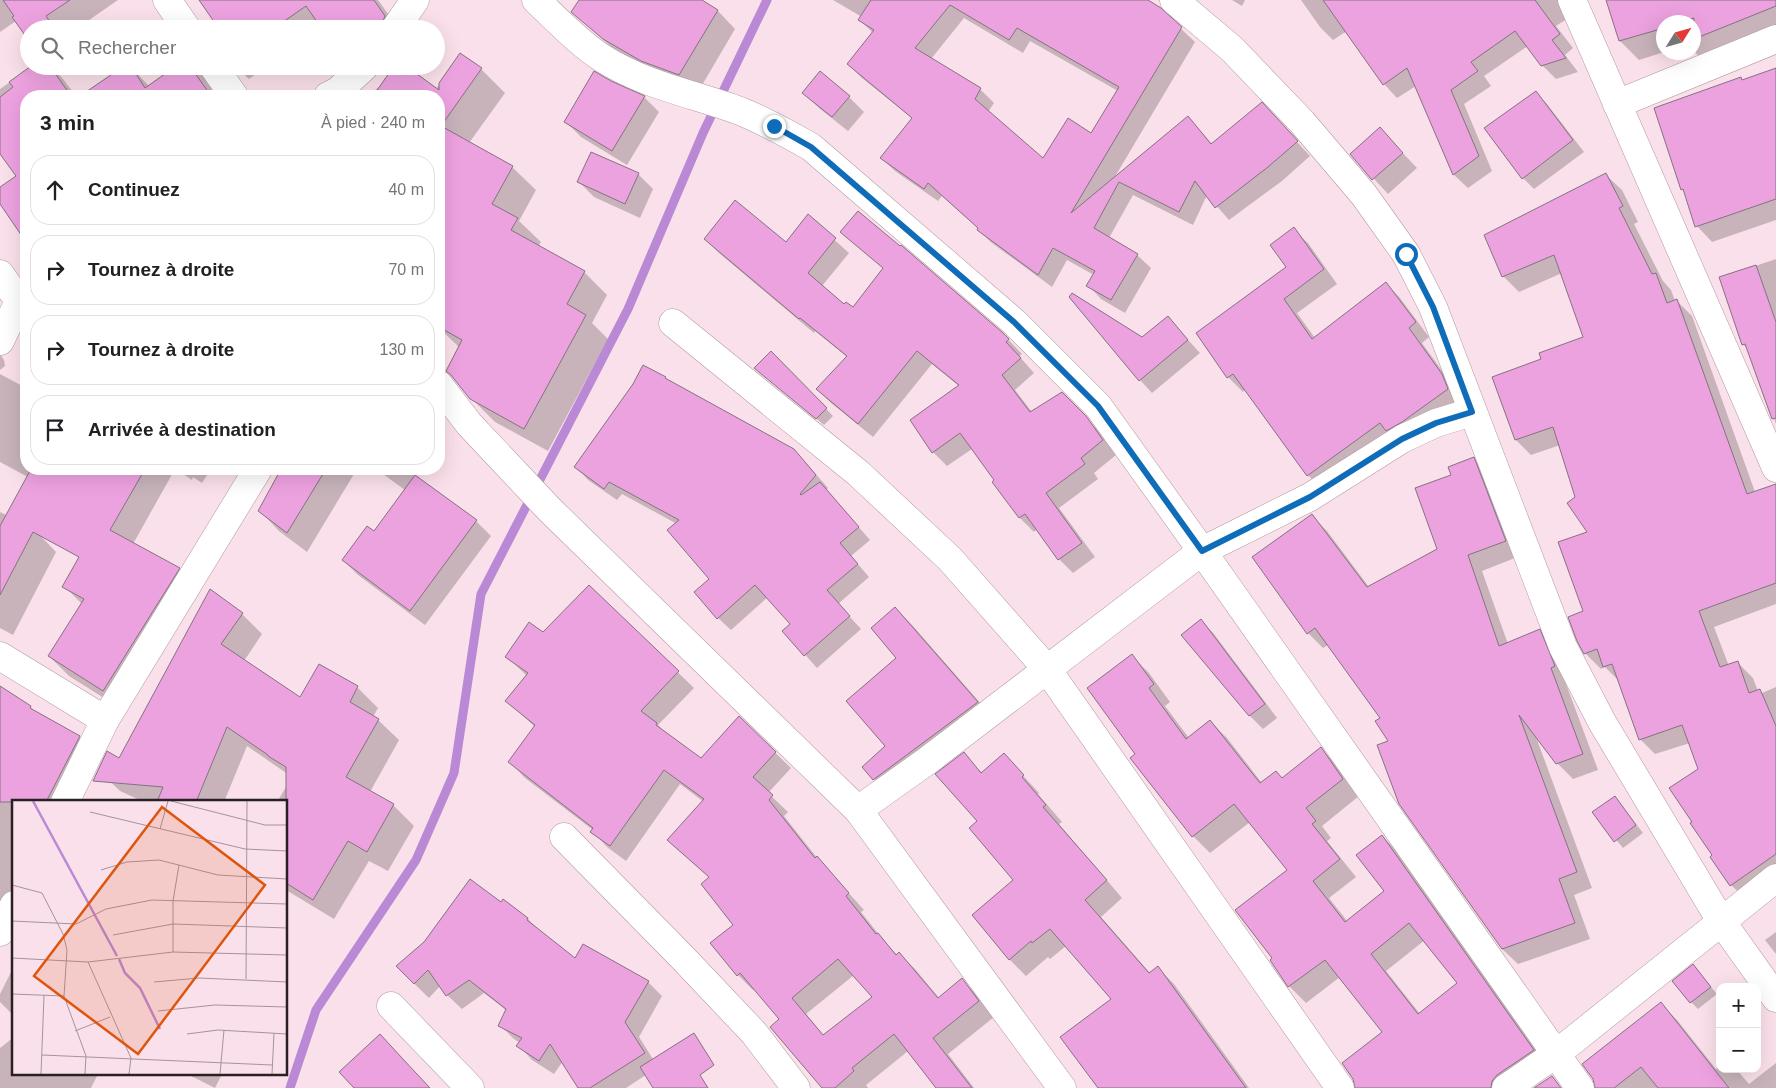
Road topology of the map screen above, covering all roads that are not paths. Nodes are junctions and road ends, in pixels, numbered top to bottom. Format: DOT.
graph roads {
  1 [pos="167,0"];
  2 [pos="415,0"];
  3 [pos="536,0"];
  4 [pos="1174,0"];
  5 [pos="1572,0"];
  6 [pos="181,20"];
  7 [pos="401,20"];
  8 [pos="1776,39"];
  9 [pos="219,75"];
  10 [pos="355,75"];
  11 [pos="230,90"];
  12 [pos="339,90"];
  13 [pos="1617,104"];
  14 [pos="0,274"];
  15 [pos="20,295"];
  16 [pos="20,304"];
  17 [pos="673,323"];
  18 [pos="0,341"];
  19 [pos="445,393"];
  20 [pos="1472,412"];
  21 [pos="1776,468"];
  22 [pos="254,475"];
  23 [pos="1202,551"];
  24 [pos="0,656"];
  25 [pos="1047,669"];
  26 [pos="106,720"];
  27 [pos="66,800"];
  28 [pos="858,810"];
  29 [pos="564,837"];
  30 [pos="1776,878"];
  31 [pos="12,909"];
  32 [pos="1721,921"];
  33 [pos="0,932"];
  34 [pos="1776,998"];
  35 [pos="391,1006"];
  36 [pos="1556,1054"];
  37 [pos="470,1088"];
  38 [pos="796,1088"];
  39 [pos="1062,1088"];
  40 [pos="1340,1088"];
  41 [pos="1506,1088"];
  42 [pos="1580,1088"];
  1 -- 6 [label="street"];
  2 -- 7 [label="street"];
  3 -- 23 [label="street"];
  4 -- 20 [label="street"];
  5 -- 13 [label="street"];
  8 -- 13 [label="street"];
  9 -- 11 [label="street"];
  10 -- 12 [label="street"];
  13 -- 21 [label="street"];
  14 -- 15 [label="street"];
  16 -- 18 [label="street"];
  17 -- 25 [label="street"];
  19 -- 28 [label="street"];
  20 -- 23 [label="street"];
  20 -- 32 [label="street"];
  22 -- 26 [label="street"];
  23 -- 25 [label="street"];
  23 -- 36 [label="street"];
  24 -- 26 [label="street"];
  25 -- 28 [label="street"];
  25 -- 40 [label="street"];
  26 -- 27 [label="street"];
  28 -- 39 [label="street"];
  29 -- 38 [label="street"];
  30 -- 32 [label="street"];
  31 -- 33 [label="street"];
  32 -- 34 [label="street"];
  32 -- 36 [label="street"];
  35 -- 37 [label="street"];
  36 -- 41 [label="street"];
  36 -- 42 [label="street"];
}
